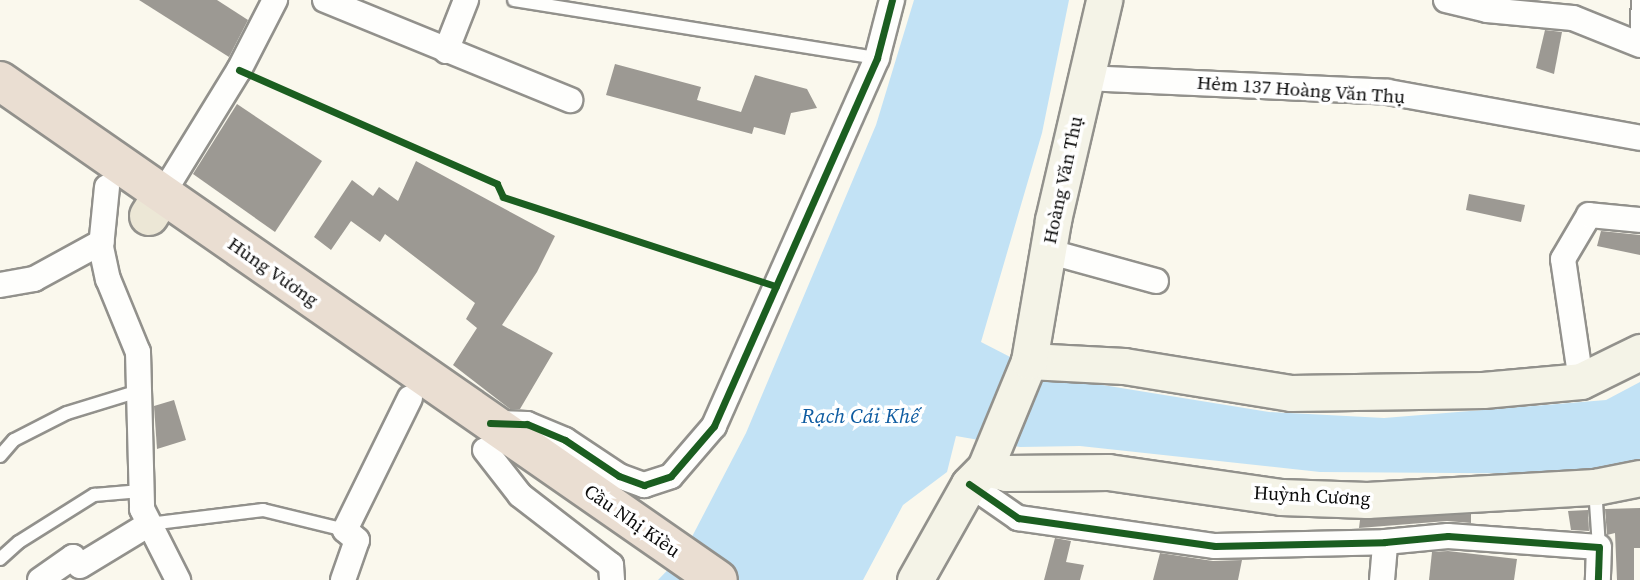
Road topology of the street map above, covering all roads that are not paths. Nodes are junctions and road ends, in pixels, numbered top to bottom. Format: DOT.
graph roads {
  1 [pos="275,0"];
  2 [pos="325,0"];
  3 [pos="466,0"];
  4 [pos="514,0"];
  5 [pos="892,0"];
  6 [pos="1104,0"];
  7 [pos="1446,0"];
  8 [pos="1638,0"];
  9 [pos="1488,5"];
  10 [pos="1638,44"];
  11 [pos="446,51"];
  12 [pos="877,58"];
  13 [pos="1085,78"];
  14 [pos="0,81"];
  15 [pos="570,100"];
  16 [pos="0,112"];
  17 [pos="1640,138"];
  18 [pos="107,187"];
  19 [pos="155,205"];
  20 [pos="1640,220"];
  21 [pos="102,242"];
  22 [pos="1047,251"];
  23 [pos="1156,281"];
  24 [pos="0,285"];
  25 [pos="1640,352"];
  26 [pos="1029,361"];
  27 [pos="1581,381"];
  28 [pos="139,391"];
  29 [pos="411,398"];
  30 [pos="488,436"];
  31 [pos="0,456"];
  32 [pos="541,473"];
  33 [pos="977,476"];
  34 [pos="1640,478"];
  35 [pos="1595,487"];
  36 [pos="141,491"];
  37 [pos="149,524"];
  38 [pos="345,530"];
  39 [pos="1385,542"];
  40 [pos="1599,547"];
  41 [pos="0,559"];
  42 [pos="40,580"];
  43 [pos="178,580"];
  44 [pos="343,580"];
  45 [pos="612,580"];
  46 [pos="674,580"];
  47 [pos="718,580"];
  48 [pos="915,580"];
  49 [pos="1382,580"];
  50 [pos="1598,580"];
  1 -- 19 [label="street"];
  2 -- 11 [label="street"];
  3 -- 11 [label="street"];
  4 -- 12 [label="lane"];
  5 -- 12 [label="street"];
  6 -- 13 [label="street, Hoàng Văn Thụ"];
  7 -- 9 [label="street"];
  8 -- 10 [label="lane"];
  9 -- 10 [label="street"];
  11 -- 15 [label="street"];
  12 -- 30 [label="street"];
  13 -- 17 [label="street, Hẻm 137 Hoàng Văn Thụ"];
  13 -- 22 [label="street, Hoàng Văn Thụ"];
  14 -- 19 [label="highway, Hùng Vương"];
  16 -- 18 [label="highway, Hùng Vương"];
  18 -- 19 [label="highway, Hùng Vương"];
  18 -- 21 [label="street"];
  19 -- 29 [label="highway, Hùng Vương"];
  19 -- 30 [label="highway, Hùng Vương"];
  20 -- 27 [label="street"];
  21 -- 24 [label="street"];
  21 -- 28 [label="street"];
  22 -- 23 [label="street"];
  22 -- 26 [label="street, Hoàng Văn Thụ"];
  25 -- 27 [label="street"];
  26 -- 27 [label="street"];
  26 -- 33 [label="street, Hoàng Văn Thụ"];
  28 -- 31 [label="lane"];
  28 -- 36 [label="street"];
  29 -- 30 [label="highway, Hùng Vương"];
  29 -- 38 [label="street"];
  30 -- 32 [label="highway, Hùng Vương"];
  30 -- 45 [label="street"];
  32 -- 46 [label="highway, Cầu Nhị Kiều"];
  32 -- 47 [label="highway, Cầu Nhị Kiều"];
  33 -- 35 [label="street, Huỳnh Cương"];
  33 -- 39 [label="street"];
  33 -- 48 [label="street"];
  34 -- 35 [label="street, Huỳnh Cương"];
  35 -- 40 [label="lane"];
  36 -- 37 [label="street"];
  36 -- 41 [label="lane"];
  37 -- 38 [label="lane"];
  37 -- 42 [label="street"];
  37 -- 43 [label="street"];
  38 -- 44 [label="street"];
  39 -- 40 [label="street"];
  39 -- 49 [label="street"];
  40 -- 50 [label="street"];
}
